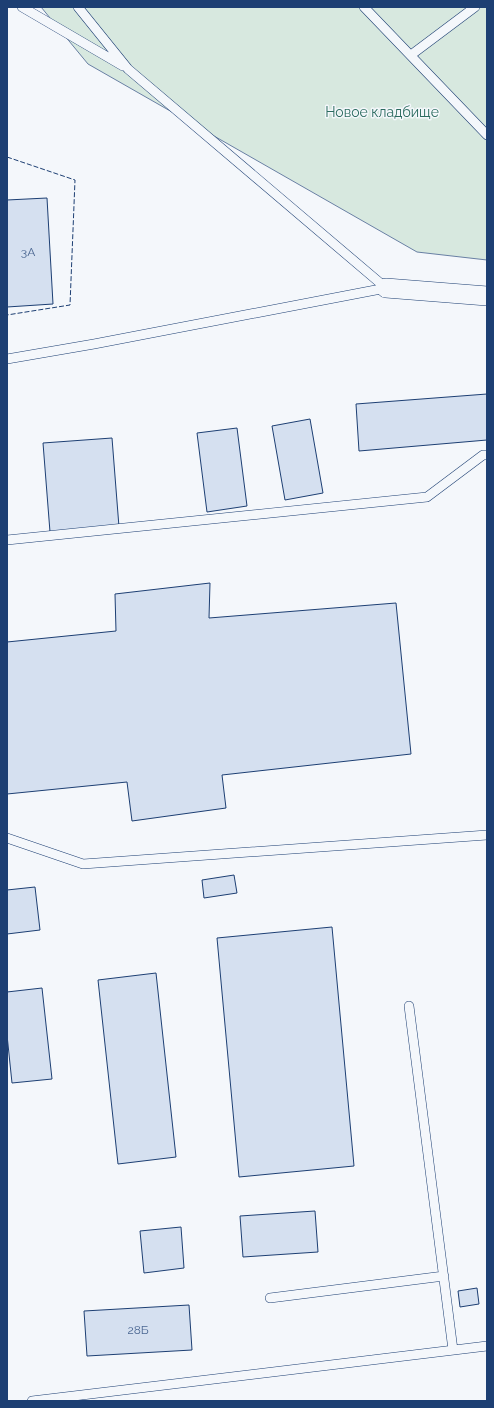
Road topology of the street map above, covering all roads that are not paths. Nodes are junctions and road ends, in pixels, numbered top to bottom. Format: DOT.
graph roads {
  1 [pos="22,7"];
  2 [pos="78,7"];
  3 [pos="364,7"];
  4 [pos="474,7"];
  5 [pos="412,55"];
  6 [pos="128,69"];
  7 [pos="487,135"];
  8 [pos="386,288"];
  9 [pos="487,296"];
  10 [pos="7,359"];
  11 [pos="487,455"];
  12 [pos="7,540"];
  13 [pos="487,835"];
  14 [pos="7,838"];
  15 [pos="410,1006"];
  16 [pos="444,1276"];
  17 [pos="270,1298"];
  18 [pos="487,1346"];
  19 [pos="453,1350"];
  20 [pos="32,1401"];
  1 -- 6 [label="lane"];
  2 -- 6 [label="lane"];
  3 -- 5 [label="lane"];
  4 -- 5 [label="lane"];
  5 -- 7 [label="lane"];
  6 -- 8 [label="lane"];
  8 -- 9 [label="street"];
  8 -- 10 [label="lane"];
  11 -- 12 [label="lane"];
  13 -- 14 [label="lane"];
  15 -- 16 [label="lane"];
  16 -- 17 [label="lane"];
  16 -- 19 [label="lane"];
  18 -- 19 [label="lane"];
  19 -- 20 [label="lane"];
}
